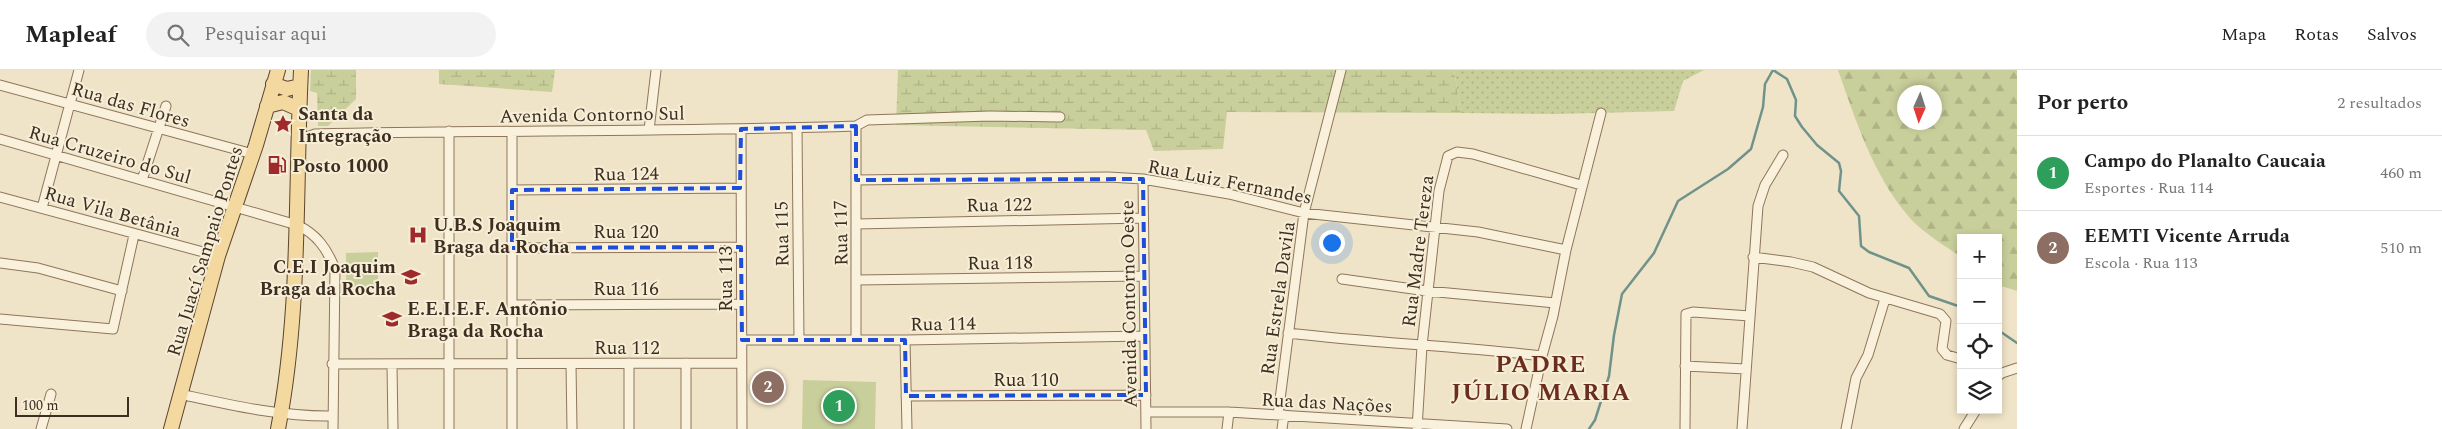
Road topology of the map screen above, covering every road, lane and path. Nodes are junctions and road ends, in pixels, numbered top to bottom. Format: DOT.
graph roads {
  1 [pos="78,70"];
  2 [pos="278,70"];
  3 [pos="301,70"];
  4 [pos="656,70"];
  5 [pos="1341,70"];
  6 [pos="274,84"];
  7 [pos="0,85"];
  8 [pos="300,86"];
  9 [pos="69,104"];
  10 [pos="166,106"];
  11 [pos="267,106"];
  12 [pos="299,109"];
  13 [pos="1601,113"];
  14 [pos="1060,117"];
  15 [pos="856,126"];
  16 [pos="797,128"];
  17 [pos="158,129"];
  18 [pos="741,129"];
  19 [pos="649,130"];
  20 [pos="449,131"];
  21 [pos="512,132"];
  22 [pos="0,139"];
  23 [pos="299,140"];
  24 [pos="55,153"];
  25 [pos="253,154"];
  26 [pos="1783,155"];
  27 [pos="1143,179"];
  28 [pos="142,180"];
  29 [pos="856,180"];
  30 [pos="1581,184"];
  31 [pos="740,188"];
  32 [pos="512,190"];
  33 [pos="0,197"];
  34 [pos="236,207"];
  35 [pos="42,208"];
  36 [pos="1304,213"];
  37 [pos="1143,218"];
  38 [pos="857,224"];
  39 [pos="297,225"];
  40 [pos="1435,228"];
  41 [pos="134,235"];
  42 [pos="741,246"];
  43 [pos="512,248"];
  44 [pos="1566,250"];
  45 [pos="218,256"];
  46 [pos="1753,258"];
  47 [pos="0,263"];
  48 [pos="0,270"];
  49 [pos="1143,276"];
  50 [pos="1342,279"];
  51 [pos="857,280"];
  52 [pos="122,291"];
  53 [pos="1427,291"];
  54 [pos="1885,299"];
  55 [pos="1555,303"];
  56 [pos="741,304"];
  57 [pos="512,305"];
  58 [pos="1750,316"];
  59 [pos="0,319"];
  60 [pos="1288,333"];
  61 [pos="1145,336"];
  62 [pos="742,340"];
  63 [pos="799,340"];
  64 [pos="856,340"];
  65 [pos="905,340"];
  66 [pos="1422,346"];
  67 [pos="1542,356"];
  68 [pos="1957,358"];
  69 [pos="629,363"];
  70 [pos="686,363"];
  71 [pos="741,363"];
  72 [pos="332,364"];
  73 [pos="512,364"];
  74 [pos="571,364"];
  75 [pos="392,365"];
  76 [pos="449,365"];
  77 [pos="1685,366"];
  78 [pos="2017,368"];
  79 [pos="1746,369"];
  80 [pos="2002,372"];
  81 [pos="51,394"];
  82 [pos="180,394"];
  83 [pos="1146,395"];
  84 [pos="906,396"];
  85 [pos="1146,412"];
  86 [pos="1229,412"];
  87 [pos="281,414"];
  88 [pos="1973,414"];
  89 [pos="1281,415"];
  90 [pos="333,416"];
  91 [pos="1378,425"];
  92 [pos="1417,426"];
  93 [pos="1462,428"];
  94 [pos="41,429"];
  95 [pos="171,429"];
  96 [pos="278,429"];
  97 [pos="334,429"];
  98 [pos="393,429"];
  99 [pos="449,429"];
  100 [pos="512,429"];
  101 [pos="572,429"];
  102 [pos="629,429"];
  103 [pos="686,429"];
  104 [pos="742,429"];
  105 [pos="907,429"];
  106 [pos="1146,429"];
  107 [pos="1226,429"];
  108 [pos="1282,429"];
  109 [pos="1501,429"];
  110 [pos="1507,429"];
  111 [pos="1526,429"];
  112 [pos="1685,429"];
  113 [pos="1742,429"];
  114 [pos="1846,429"];
  115 [pos="1964,429"];
  1 -- 9 [label="street"];
  2 -- 6 [label="main road, Rua Juací Sampaio Pontes"];
  3 -- 8 [label="main road"];
  4 -- 19 [label="street"];
  5 -- 36 [label="street, Rua Estrela Davila"];
  6 -- 8 [label="main road"];
  6 -- 11 [label="main road, Rua Juací Sampaio Pontes"];
  7 -- 9 [label="street, Rua das Flores"];
  8 -- 12 [label="main road"];
  9 -- 17 [label="street, Rua das Flores"];
  9 -- 24 [label="street"];
  10 -- 17 [label="street"];
  11 -- 12 [label="main road"];
  11 -- 25 [label="main road, Rua Juací Sampaio Pontes"];
  12 -- 23 [label="main road"];
  13 -- 30 [label="street"];
  14 -- 15 [label="street, Avenida Contorno Sul"];
  15 -- 16 [label="street, Avenida Contorno Sul"];
  15 -- 29 [label="street, Rua 117"];
  16 -- 18 [label="street, Avenida Contorno Sul"];
  16 -- 63 [label="street, Rua 115"];
  17 -- 25 [label="street, Rua das Flores"];
  17 -- 28 [label="street"];
  18 -- 19 [label="street, Avenida Contorno Sul"];
  18 -- 31 [label="street, Rua 113"];
  19 -- 21 [label="street, Avenida Contorno Sul"];
  20 -- 21 [label="street, Avenida Contorno Sul"];
  20 -- 23 [label="street, Avenida Contorno Sul"];
  20 -- 76 [label="street"];
  21 -- 32 [label="street"];
  22 -- 24 [label="street, Rua Cruzeiro do Sul"];
  23 -- 39 [label="main road"];
  24 -- 28 [label="street, Rua Cruzeiro do Sul"];
  24 -- 35 [label="street"];
  25 -- 34 [label="main road, Rua Juací Sampaio Pontes"];
  26 -- 46 [label="street"];
  27 -- 29 [label="street, Rua Luiz Fernandes"];
  27 -- 36 [label="street, Rua Luiz Fernandes"];
  27 -- 37 [label="street, Avenida Contorno Oeste"];
  28 -- 34 [label="street, Rua Cruzeiro do Sul"];
  29 -- 38 [label="street, Rua 117"];
  30 -- 40 [label="street, Rua Madre Tereza"];
  30 -- 44 [label="street"];
  31 -- 32 [label="street, Rua 124"];
  31 -- 42 [label="street, Rua 113"];
  32 -- 43 [label="street"];
  33 -- 35 [label="street, Rua Vila Betânia"];
  34 -- 39 [label="street, Rua Cruzeiro do Sul"];
  34 -- 45 [label="main road, Rua Juací Sampaio Pontes"];
  35 -- 41 [label="street, Rua Vila Betânia"];
  36 -- 40 [label="street, Rua Luiz Fernandes"];
  36 -- 60 [label="street, Rua Estrela Davila"];
  37 -- 38 [label="street, Rua 122"];
  37 -- 49 [label="street, Avenida Contorno Oeste"];
  38 -- 51 [label="street, Rua 117"];
  39 -- 72 [label="street, Rua Cruzeiro do Sul"];
  39 -- 87 [label="main road"];
  40 -- 44 [label="street, Rua Luiz Fernandes"];
  40 -- 53 [label="street, Rua Madre Tereza"];
  41 -- 45 [label="street, Rua Vila Betânia"];
  41 -- 52 [label="street"];
  42 -- 43 [label="street, Rua 120"];
  42 -- 56 [label="street, Rua 113"];
  43 -- 57 [label="street"];
  44 -- 55 [label="street"];
  45 -- 82 [label="main road, Rua Juací Sampaio Pontes"];
  46 -- 54 [label="street"];
  46 -- 58 [label="street"];
  47 -- 48 [label="street"];
  47 -- 52 [label="street"];
  49 -- 51 [label="street, Rua 118"];
  49 -- 61 [label="street, Avenida Contorno Oeste"];
  50 -- 53 [label="street"];
  51 -- 64 [label="street, Rua 117"];
  52 -- 59 [label="street"];
  53 -- 55 [label="street"];
  53 -- 66 [label="street, Rua Madre Tereza"];
  54 -- 68 [label="street"];
  54 -- 114 [label="street"];
  55 -- 67 [label="street"];
  56 -- 57 [label="street, Rua 116"];
  56 -- 62 [label="street, Rua 113"];
  57 -- 73 [label="street"];
  58 -- 77 [label="street"];
  58 -- 79 [label="street"];
  60 -- 66 [label="street"];
  60 -- 89 [label="street, Rua Estrela Davila"];
  61 -- 65 [label="street, Rua 114"];
  61 -- 83 [label="street, Avenida Contorno Oeste"];
  62 -- 63 [label="street, Rua 114"];
  62 -- 71 [label="street, Rua 113"];
  63 -- 64 [label="street, Rua 114"];
  64 -- 65 [label="street, Rua 114"];
  65 -- 84 [label="street"];
  66 -- 67 [label="street"];
  66 -- 92 [label="street, Rua Madre Tereza"];
  67 -- 111 [label="street"];
  69 -- 70 [label="street, Rua 112"];
  69 -- 74 [label="street, Rua 112"];
  69 -- 102 [label="street"];
  70 -- 71 [label="street, Rua 112"];
  70 -- 103 [label="street"];
  71 -- 104 [label="street, Rua 113"];
  72 -- 75 [label="street, Rua 112"];
  72 -- 90 [label="street, Rua Cruzeiro do Sul"];
  73 -- 74 [label="street, Rua 112"];
  73 -- 76 [label="street, Rua 112"];
  73 -- 100 [label="street"];
  74 -- 101 [label="street"];
  75 -- 76 [label="street, Rua 112"];
  75 -- 98 [label="street"];
  76 -- 99 [label="street"];
  77 -- 79 [label="street"];
  77 -- 112 [label="street"];
  78 -- 80 [label="street"];
  79 -- 113 [label="street"];
  81 -- 94 [label="street"];
  82 -- 87 [label="street"];
  82 -- 95 [label="main road, Rua Juací Sampaio Pontes"];
  83 -- 84 [label="street, Rua 110"];
  83 -- 85 [label="street, Avenida Contorno Oeste"];
  84 -- 105 [label="street"];
  85 -- 86 [label="street, Rua das Nações"];
  85 -- 106 [label="street, Avenida Contorno Oeste"];
  86 -- 89 [label="street, Rua das Nações"];
  86 -- 107 [label="street"];
  87 -- 90 [label="street"];
  87 -- 96 [label="main road"];
  88 -- 115 [label="street"];
  89 -- 91 [label="street, Rua das Nações"];
  89 -- 108 [label="street, Rua Estrela Davila"];
  90 -- 97 [label="street, Rua Cruzeiro do Sul"];
  91 -- 92 [label="street, Rua das Nações"];
  92 -- 93 [label="street, Rua das Nações"];
  93 -- 109 [label="street, Rua das Nações"];
  109 -- 110 [label="street, Rua das Nações"];
}
